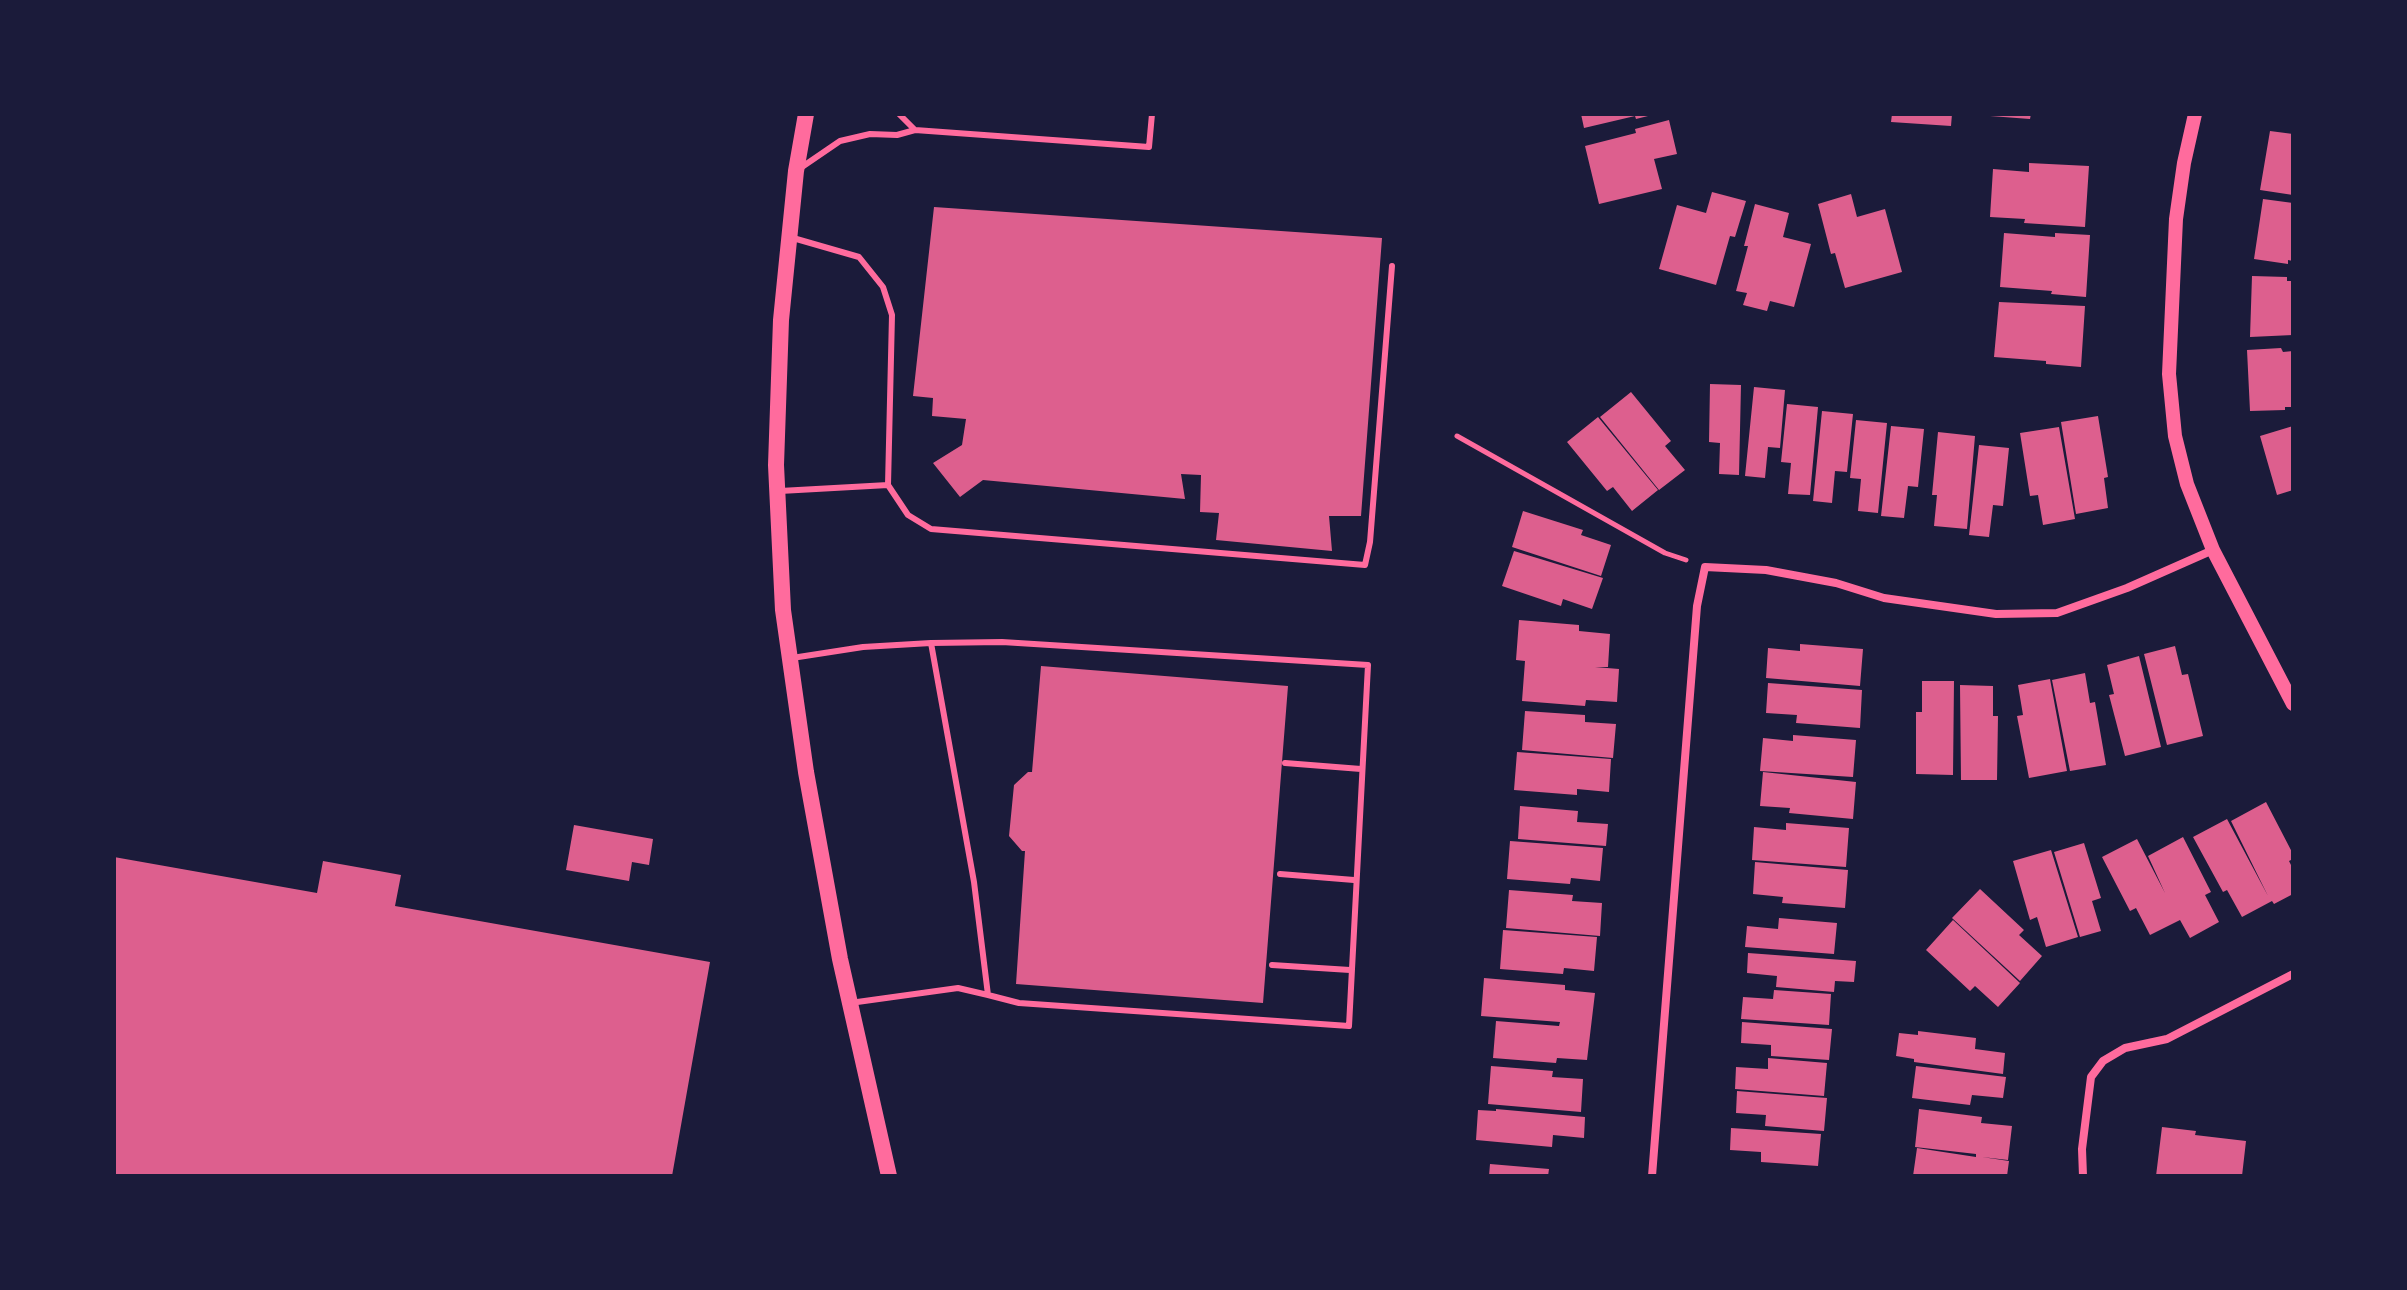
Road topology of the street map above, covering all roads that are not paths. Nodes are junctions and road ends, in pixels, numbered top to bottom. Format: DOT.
graph roads {
  1 [pos="806,114"];
  2 [pos="899,114"];
  3 [pos="1152,114"];
  4 [pos="2195,114"];
  5 [pos="915,130"];
  6 [pos="796,171"];
  7 [pos="789,237"];
  8 [pos="1392,266"];
  9 [pos="888,485"];
  10 [pos="777,492"];
  11 [pos="2213,550"];
  12 [pos="931,643"];
  13 [pos="791,659"];
  14 [pos="2293,704"];
  15 [pos="1285,763"];
  16 [pos="1361,769"];
  17 [pos="1280,874"];
  18 [pos="1354,880"];
  19 [pos="1272,965"];
  20 [pos="1350,970"];
  21 [pos="2293,974"];
  22 [pos="988,995"];
  23 [pos="850,1003"];
  24 [pos="889,1176"];
  25 [pos="1652,1176"];
  26 [pos="2083,1176"];
  1 -- 6 [label="main road"];
  2 -- 5 [label="lane"];
  3 -- 5 [label="lane"];
  4 -- 11 [label="street"];
  5 -- 6 [label="lane"];
  6 -- 7 [label="main road"];
  7 -- 9 [label="lane"];
  7 -- 10 [label="main road"];
  8 -- 9 [label="lane"];
  9 -- 10 [label="lane"];
  10 -- 13 [label="main road"];
  11 -- 14 [label="street"];
  11 -- 25 [label="street"];
  12 -- 13 [label="lane"];
  12 -- 16 [label="lane"];
  12 -- 22 [label="lane"];
  13 -- 23 [label="main road"];
  15 -- 16 [label="lane"];
  16 -- 18 [label="lane"];
  17 -- 18 [label="lane"];
  18 -- 20 [label="lane"];
  19 -- 20 [label="lane"];
  20 -- 22 [label="lane"];
  21 -- 26 [label="street"];
  22 -- 23 [label="lane"];
  23 -- 24 [label="main road"];
}
